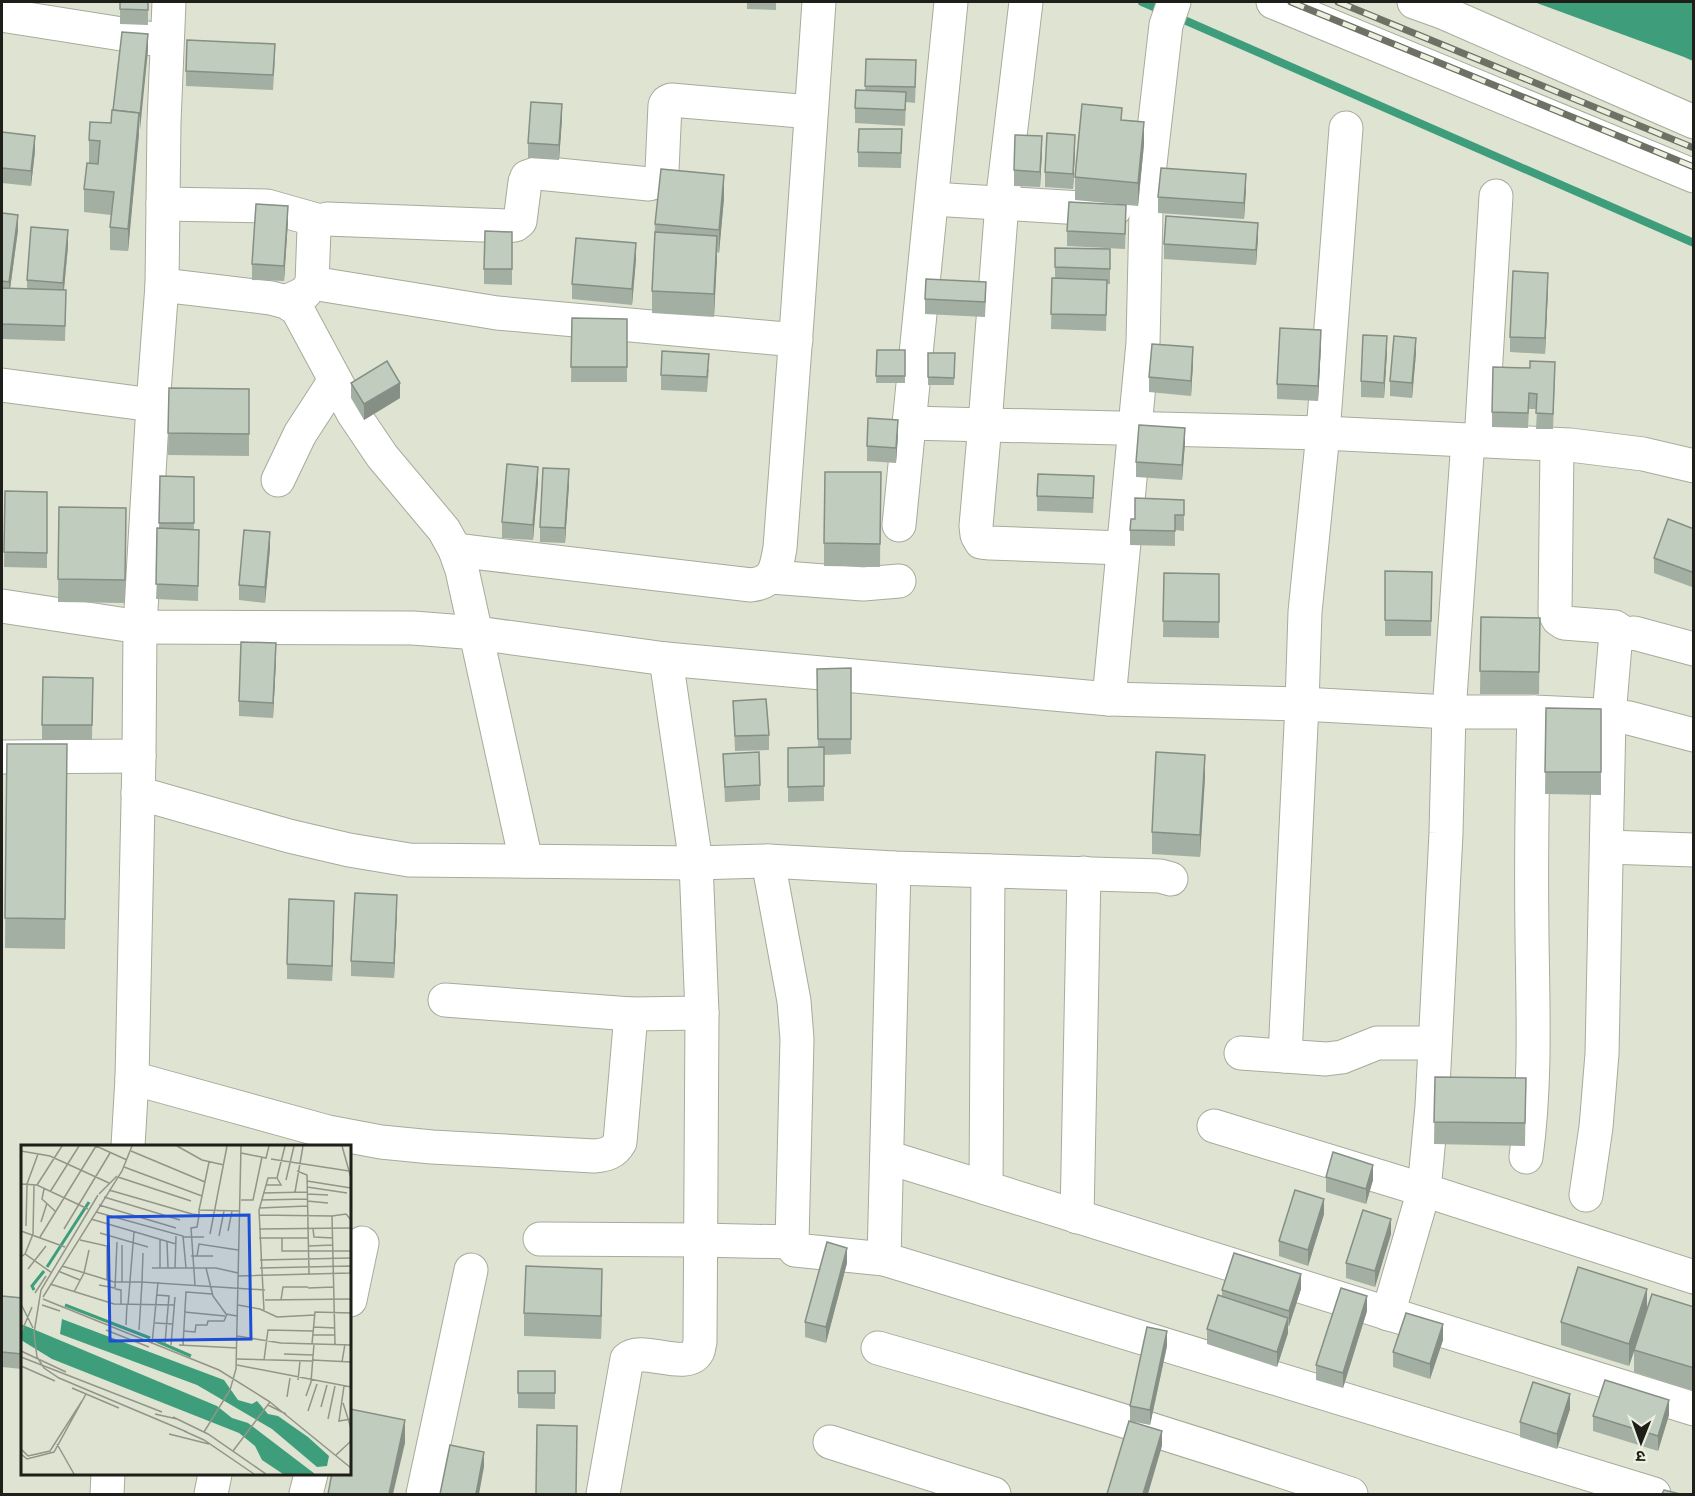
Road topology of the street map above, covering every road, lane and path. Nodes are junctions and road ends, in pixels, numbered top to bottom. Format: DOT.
graph roads {
  1 [pos="169,2"];
  2 [pos="819,2"];
  3 [pos="951,2"];
  4 [pos="1026,2"];
  5 [pos="1273,2"];
  6 [pos="1414,2"];
  7 [pos="1170,13"];
  8 [pos="2,15"];
  9 [pos="167,41"];
  10 [pos="812,112"];
  11 [pos="1694,122"];
  12 [pos="1346,129"];
  13 [pos="1694,176"];
  14 [pos="1496,196"];
  15 [pos="932,199"];
  16 [pos="1002,203"];
  17 [pos="163,204"];
  18 [pos="1146,212"];
  19 [pos="320,221"];
  20 [pos="162,285"];
  21 [pos="299,292"];
  22 [pos="796,340"];
  23 [pos="335,380"];
  24 [pos="2,385"];
  25 [pos="153,405"];
  26 [pos="909,423"];
  27 [pos="986,424"];
  28 [pos="1134,429"];
  29 [pos="1323,433"];
  30 [pos="1475,440"];
  31 [pos="1557,445"];
  32 [pos="1694,466"];
  33 [pos="278,480"];
  34 [pos="899,525"];
  35 [pos="1123,548"];
  36 [pos="455,550"];
  37 [pos="771,577"];
  38 [pos="899,581"];
  39 [pos="2,606"];
  40 [pos="141,627"];
  41 [pos="477,633"];
  42 [pos="1625,634"];
  43 [pos="1694,649"];
  44 [pos="666,659"];
  45 [pos="1109,699"];
  46 [pos="1302,704"];
  47 [pos="1449,712"];
  48 [pos="1534,712"];
  49 [pos="1609,716"];
  50 [pos="1694,735"];
  51 [pos="139,756"];
  52 [pos="2,758"];
  53 [pos="138,793"];
  54 [pos="1607,847"];
  55 [pos="1694,850"];
  56 [pos="526,861"];
  57 [pos="768,861"];
  58 [pos="696,863"];
  59 [pos="894,868"];
  60 [pos="988,871"];
  61 [pos="1084,873"];
  62 [pos="1171,879"];
  63 [pos="445,1000"];
  64 [pos="702,1013"];
  65 [pos="631,1014"];
  66 [pos="1435,1043"];
  67 [pos="1241,1053"];
  68 [pos="1285,1056"];
  69 [pos="132,1078"];
  70 [pos="1214,1126"];
  71 [pos="128,1145"];
  72 [pos="1526,1156"];
  73 [pos="887,1157"];
  74 [pos="986,1188"];
  75 [pos="1424,1190"];
  76 [pos="1586,1195"];
  77 [pos="1077,1217"];
  78 [pos="540,1239"];
  79 [pos="700,1240"];
  80 [pos="792,1242"];
  81 [pos="362,1243"];
  82 [pos="884,1259"];
  83 [pos="471,1270"];
  84 [pos="1694,1277"];
  85 [pos="351,1295"];
  86 [pos="1388,1314"];
  87 [pos="878,1348"];
  88 [pos="1694,1409"];
  89 [pos="830,1442"];
  90 [pos="108,1475"];
  91 [pos="215,1475"];
  92 [pos="311,1475"];
  93 [pos="107,1494"];
  94 [pos="211,1494"];
  95 [pos="306,1494"];
  96 [pos="423,1494"];
  97 [pos="603,1494"];
  98 [pos="994,1494"];
  99 [pos="1351,1494"];
  100 [pos="1654,1494"];
  1 -- 9 [label="street"];
  2 -- 10 [label="street"];
  3 -- 15 [label="street"];
  4 -- 16 [label="street"];
  5 -- 13 [label="street"];
  6 -- 11 [label="street"];
  7 -- 18 [label="street"];
  8 -- 9 [label="street"];
  9 -- 17 [label="street"];
  10 -- 19 [label="street"];
  10 -- 22 [label="street"];
  12 -- 29 [label="street"];
  14 -- 30 [label="street"];
  15 -- 16 [label="street"];
  15 -- 26 [label="street"];
  16 -- 18 [label="street"];
  16 -- 27 [label="street"];
  17 -- 19 [label="street"];
  17 -- 20 [label="street"];
  18 -- 28 [label="street"];
  19 -- 21 [label="street"];
  20 -- 21 [label="street"];
  20 -- 25 [label="street"];
  21 -- 22 [label="street"];
  21 -- 23 [label="street"];
  22 -- 37 [label="street"];
  23 -- 33 [label="street"];
  23 -- 36 [label="street"];
  24 -- 25 [label="street"];
  25 -- 40 [label="street"];
  26 -- 27 [label="street"];
  26 -- 34 [label="street"];
  27 -- 28 [label="street"];
  27 -- 35 [label="street"];
  28 -- 29 [label="street"];
  28 -- 35 [label="street"];
  29 -- 30 [label="street"];
  29 -- 46 [label="street"];
  30 -- 31 [label="street"];
  30 -- 47 [label="street"];
  31 -- 32 [label="street"];
  31 -- 42 [label="street"];
  35 -- 45 [label="street"];
  36 -- 37 [label="street"];
  36 -- 41 [label="street"];
  37 -- 38 [label="street"];
  39 -- 40 [label="street"];
  40 -- 41 [label="street"];
  40 -- 51 [label="street"];
  41 -- 44 [label="street"];
  41 -- 56 [label="street"];
  42 -- 43 [label="street"];
  42 -- 49 [label="street"];
  44 -- 45 [label="street"];
  44 -- 58 [label="street"];
  45 -- 46 [label="street"];
  46 -- 47 [label="street"];
  46 -- 68 [label="street"];
  47 -- 48 [label="street"];
  47 -- 66 [label="street"];
  48 -- 49 [label="street"];
  48 -- 72 [label="street"];
  49 -- 50 [label="street"];
  49 -- 54 [label="street"];
  51 -- 52 [label="street"];
  51 -- 53 [label="street"];
  53 -- 56 [label="street"];
  53 -- 69 [label="street"];
  54 -- 55 [label="street"];
  54 -- 76 [label="street"];
  56 -- 58 [label="street"];
  57 -- 58 [label="street"];
  57 -- 59 [label="street"];
  57 -- 80 [label="street"];
  58 -- 64 [label="street"];
  59 -- 60 [label="street"];
  59 -- 73 [label="street"];
  60 -- 61 [label="street"];
  60 -- 74 [label="street"];
  61 -- 62 [label="street"];
  61 -- 77 [label="street"];
  63 -- 65 [label="street"];
  64 -- 65 [label="street"];
  64 -- 79 [label="street"];
  65 -- 69 [label="street"];
  66 -- 68 [label="street"];
  66 -- 75 [label="street"];
  67 -- 68 [label="street"];
  69 -- 71 [label="street"];
  70 -- 75 [label="street"];
  73 -- 74 [label="street"];
  73 -- 82 [label="street"];
  74 -- 77 [label="street"];
  75 -- 84 [label="street"];
  75 -- 86 [label="street"];
  77 -- 86 [label="street"];
  78 -- 79 [label="street"];
  79 -- 80 [label="street"];
  79 -- 97 [label="street"];
  80 -- 82 [label="street"];
  81 -- 85 [label="street"];
  82 -- 100 [label="street"];
  83 -- 96 [label="street"];
  86 -- 88 [label="street"];
  87 -- 99 [label="street"];
  89 -- 98 [label="street"];
  90 -- 93 [label="street"];
  91 -- 94 [label="street"];
  92 -- 95 [label="street"];
}
